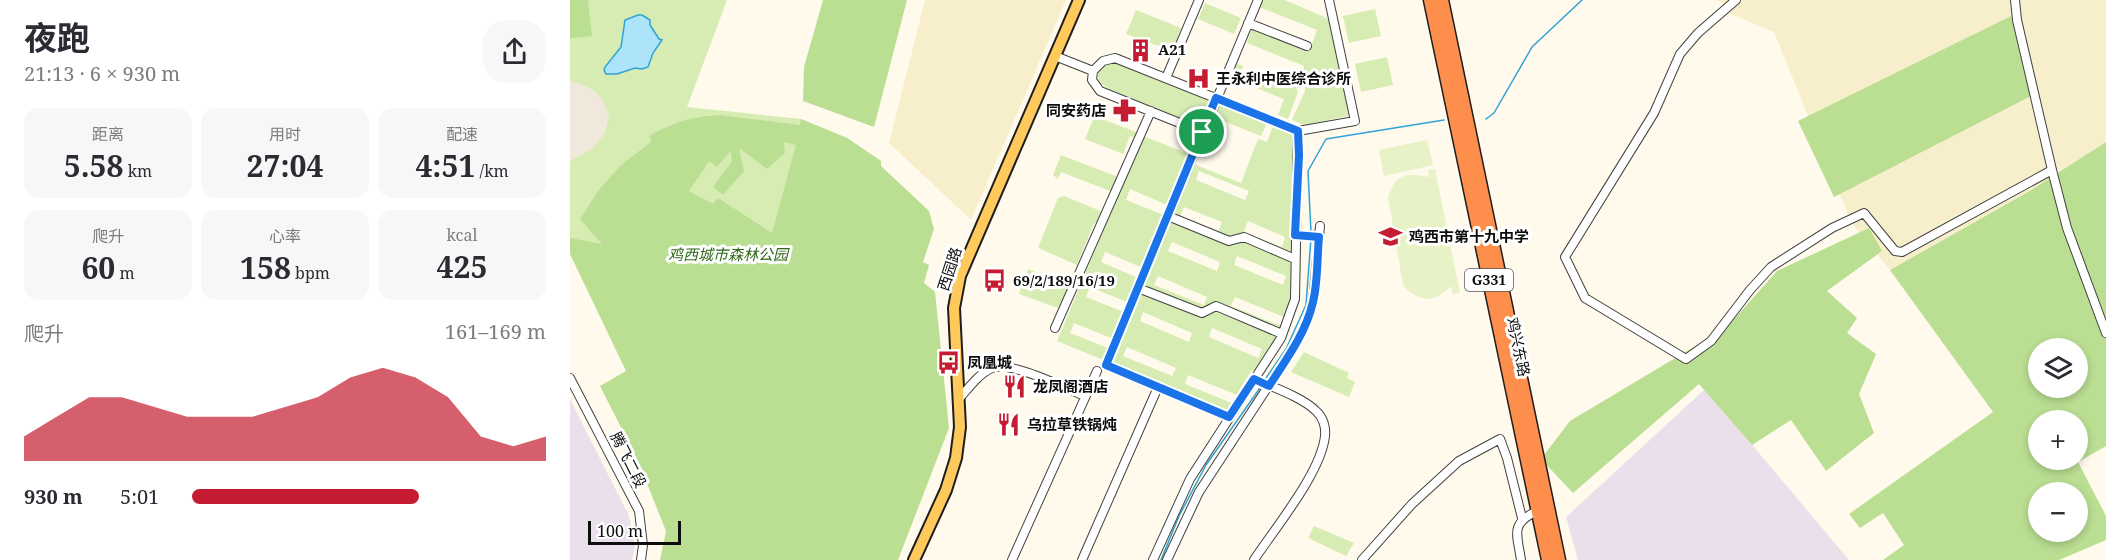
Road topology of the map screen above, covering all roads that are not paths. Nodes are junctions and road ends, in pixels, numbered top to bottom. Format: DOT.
graph roads {
  1 [pos="1079,0"];
  2 [pos="1199,0"];
  3 [pos="1258,0"];
  4 [pos="1329,0"];
  5 [pos="1430,0"];
  6 [pos="1442,0"];
  7 [pos="1736,0"];
  8 [pos="2015,0"];
  9 [pos="1248,23"];
  10 [pos="1307,46"];
  11 [pos="1055,56"];
  12 [pos="1093,71"];
  13 [pos="1166,78"];
  14 [pos="1216,98"];
  15 [pos="1151,111"];
  16 [pos="1298,131"];
  17 [pos="1202,132"];
  18 [pos="2052,170"];
  19 [pos="1168,216"];
  20 [pos="1320,226"];
  21 [pos="1295,235"];
  22 [pos="1319,237"];
  23 [pos="1295,259"];
  24 [pos="1138,288"];
  25 [pos="1055,328"];
  26 [pos="2106,333"];
  27 [pos="1282,336"];
  28 [pos="1295,344"];
  29 [pos="1096,371"];
  30 [pos="570,378"];
  31 [pos="1254,379"];
  32 [pos="1269,386"];
  33 [pos="1158,387"];
  34 [pos="1086,396"];
  35 [pos="958,400"];
  36 [pos="1229,417"];
  37 [pos="1537,510"];
  38 [pos="1522,518"];
  39 [pos="641,560"];
  40 [pos="914,560"];
  41 [pos="1012,560"];
  42 [pos="1082,560"];
  43 [pos="1153,560"];
  44 [pos="1167,560"];
  45 [pos="1254,560"];
  46 [pos="1362,560"];
  47 [pos="1521,560"];
  48 [pos="1548,560"];
  49 [pos="1559,560"];
  1 -- 11 [label="main road, 西园路"];
  2 -- 13 [label="street"];
  3 -- 9 [label="street"];
  4 -- 16 [label="street"];
  5 -- 37 [label="highway, 鸡兴东路 / G331"];
  6 -- 49 [label="highway, 鸡兴东路 / G331"];
  7 -- 18 [label="street"];
  8 -- 18 [label="street"];
  9 -- 10 [label="street"];
  9 -- 14 [label="street"];
  11 -- 12 [label="street"];
  11 -- 35 [label="main road, 西园路"];
  12 -- 13 [label="street"];
  12 -- 15 [label="street"];
  13 -- 14 [label="street"];
  14 -- 16 [label="street"];
  14 -- 17 [label="street"];
  15 -- 17 [label="street"];
  15 -- 25 [label="street"];
  16 -- 21 [label="street"];
  17 -- 19 [label="street"];
  18 -- 26 [label="street"];
  19 -- 23 [label="street"];
  19 -- 24 [label="street"];
  20 -- 22 [label="street"];
  21 -- 22 [label="street"];
  21 -- 23 [label="street"];
  22 -- 28 [label="street"];
  23 -- 27 [label="street"];
  24 -- 27 [label="street"];
  24 -- 33 [label="street"];
  27 -- 28 [label="street"];
  27 -- 31 [label="street"];
  28 -- 32 [label="street"];
  29 -- 34 [label="street"];
  30 -- 39 [label="street, 腾飞二段"];
  31 -- 32 [label="street"];
  31 -- 36 [label="street"];
  32 -- 44 [label="street"];
  32 -- 45 [label="street"];
  33 -- 36 [label="street"];
  33 -- 42 [label="street"];
  34 -- 35 [label="street"];
  34 -- 41 [label="street"];
  35 -- 40 [label="main road, 西园路"];
  36 -- 43 [label="street"];
  37 -- 38 [label="street"];
  37 -- 48 [label="highway, 鸡兴东路 / G331"];
  38 -- 46 [label="street"];
  38 -- 47 [label="street"];
}
